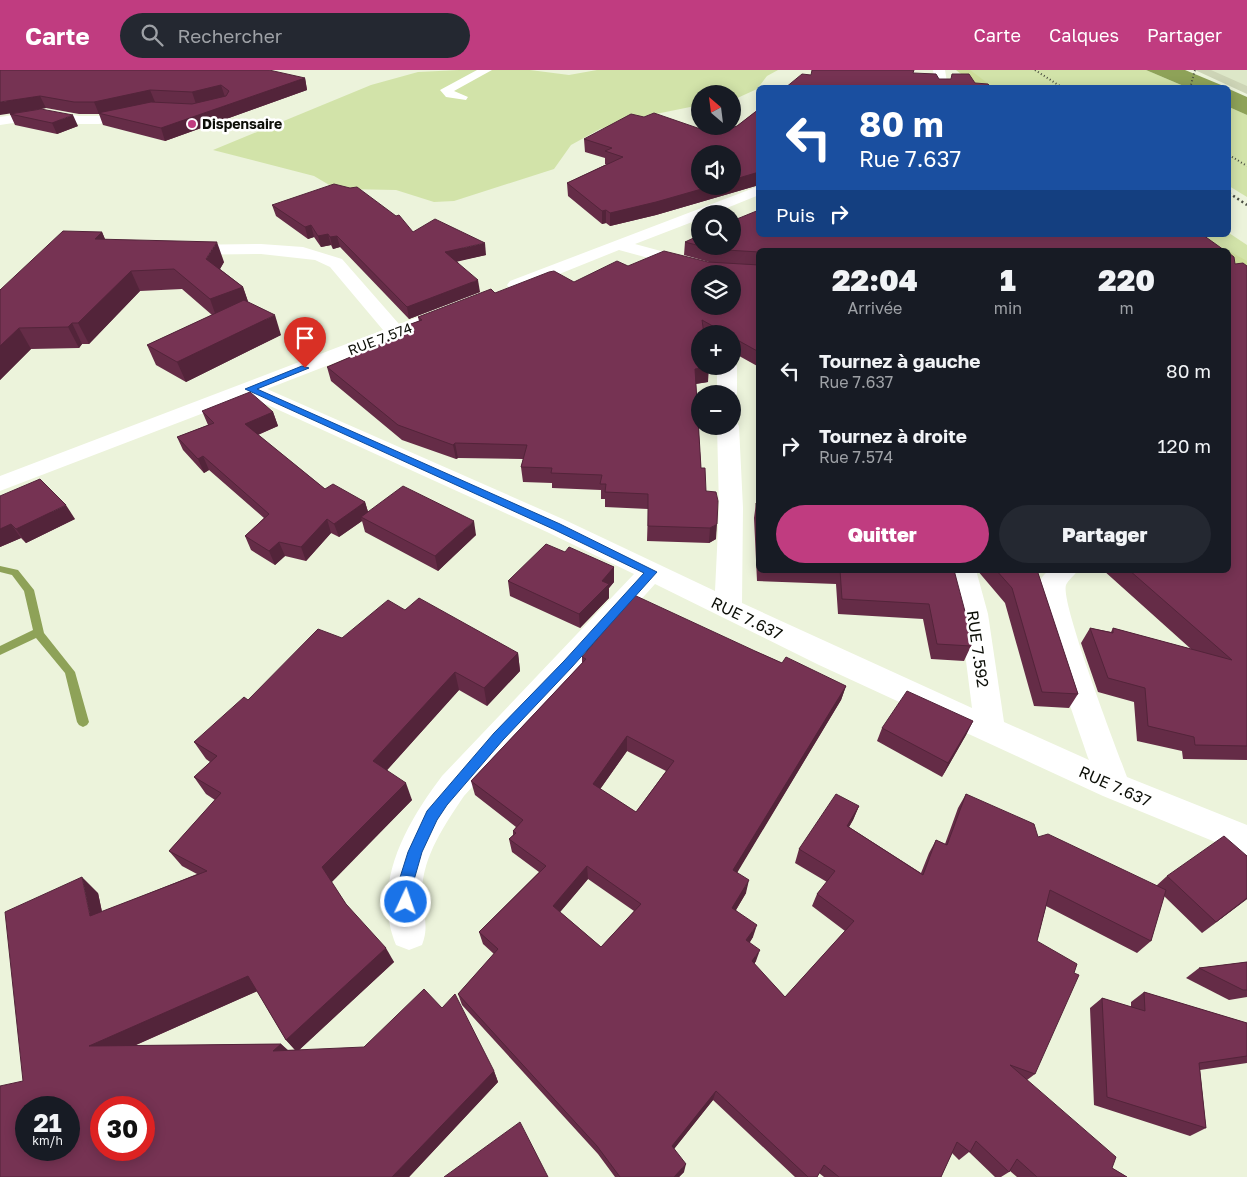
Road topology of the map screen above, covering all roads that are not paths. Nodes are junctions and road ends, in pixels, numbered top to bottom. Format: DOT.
graph roads {
  1 [pos="486,70"];
  2 [pos="938,70"];
  3 [pos="962,70"];
  4 [pos="1201,70"];
  5 [pos="941,85"];
  6 [pos="984,85"];
  7 [pos="1247,90"];
  8 [pos="462,97"];
  9 [pos="148,109"];
  10 [pos="0,120"];
  11 [pos="756,191"];
  12 [pos="618,245"];
  13 [pos="161,250"];
  14 [pos="1231,257"];
  15 [pos="1247,269"];
  16 [pos="1231,270"];
  17 [pos="756,273"];
  18 [pos="500,292"];
  19 [pos="464,306"];
  20 [pos="396,333"];
  21 [pos="250,389"];
  22 [pos="728,435"];
  23 [pos="0,484"];
  24 [pos="651,572"];
  25 [pos="964,573"];
  26 [pos="1062,573"];
  27 [pos="728,609"];
  28 [pos="990,730"];
  29 [pos="1114,786"];
  30 [pos="1247,840"];
  31 [pos="409,932"];
  1 -- 8 [label="street"];
  2 -- 5 [label="street"];
  3 -- 6 [label="main road"];
  4 -- 7 [label="main road"];
  9 -- 10 [label="street"];
  11 -- 12 [label="street"];
  12 -- 17 [label="street"];
  12 -- 18 [label="street"];
  13 -- 20 [label="street"];
  14 -- 15 [label="main road"];
  15 -- 16 [label="street"];
  19 -- 20 [label="street, RUE 7.574"];
  20 -- 21 [label="street, RUE 7.574"];
  21 -- 23 [label="street, RUE 7.574"];
  21 -- 24 [label="street, RUE 7.637"];
  22 -- 27 [label="street"];
  24 -- 27 [label="street, RUE 7.637"];
  24 -- 31 [label="street"];
  25 -- 28 [label="street, RUE 7.592"];
  26 -- 29 [label="street"];
  27 -- 28 [label="street, RUE 7.637"];
  28 -- 29 [label="street, RUE 7.637"];
  29 -- 30 [label="street, RUE 7.637"];
}
